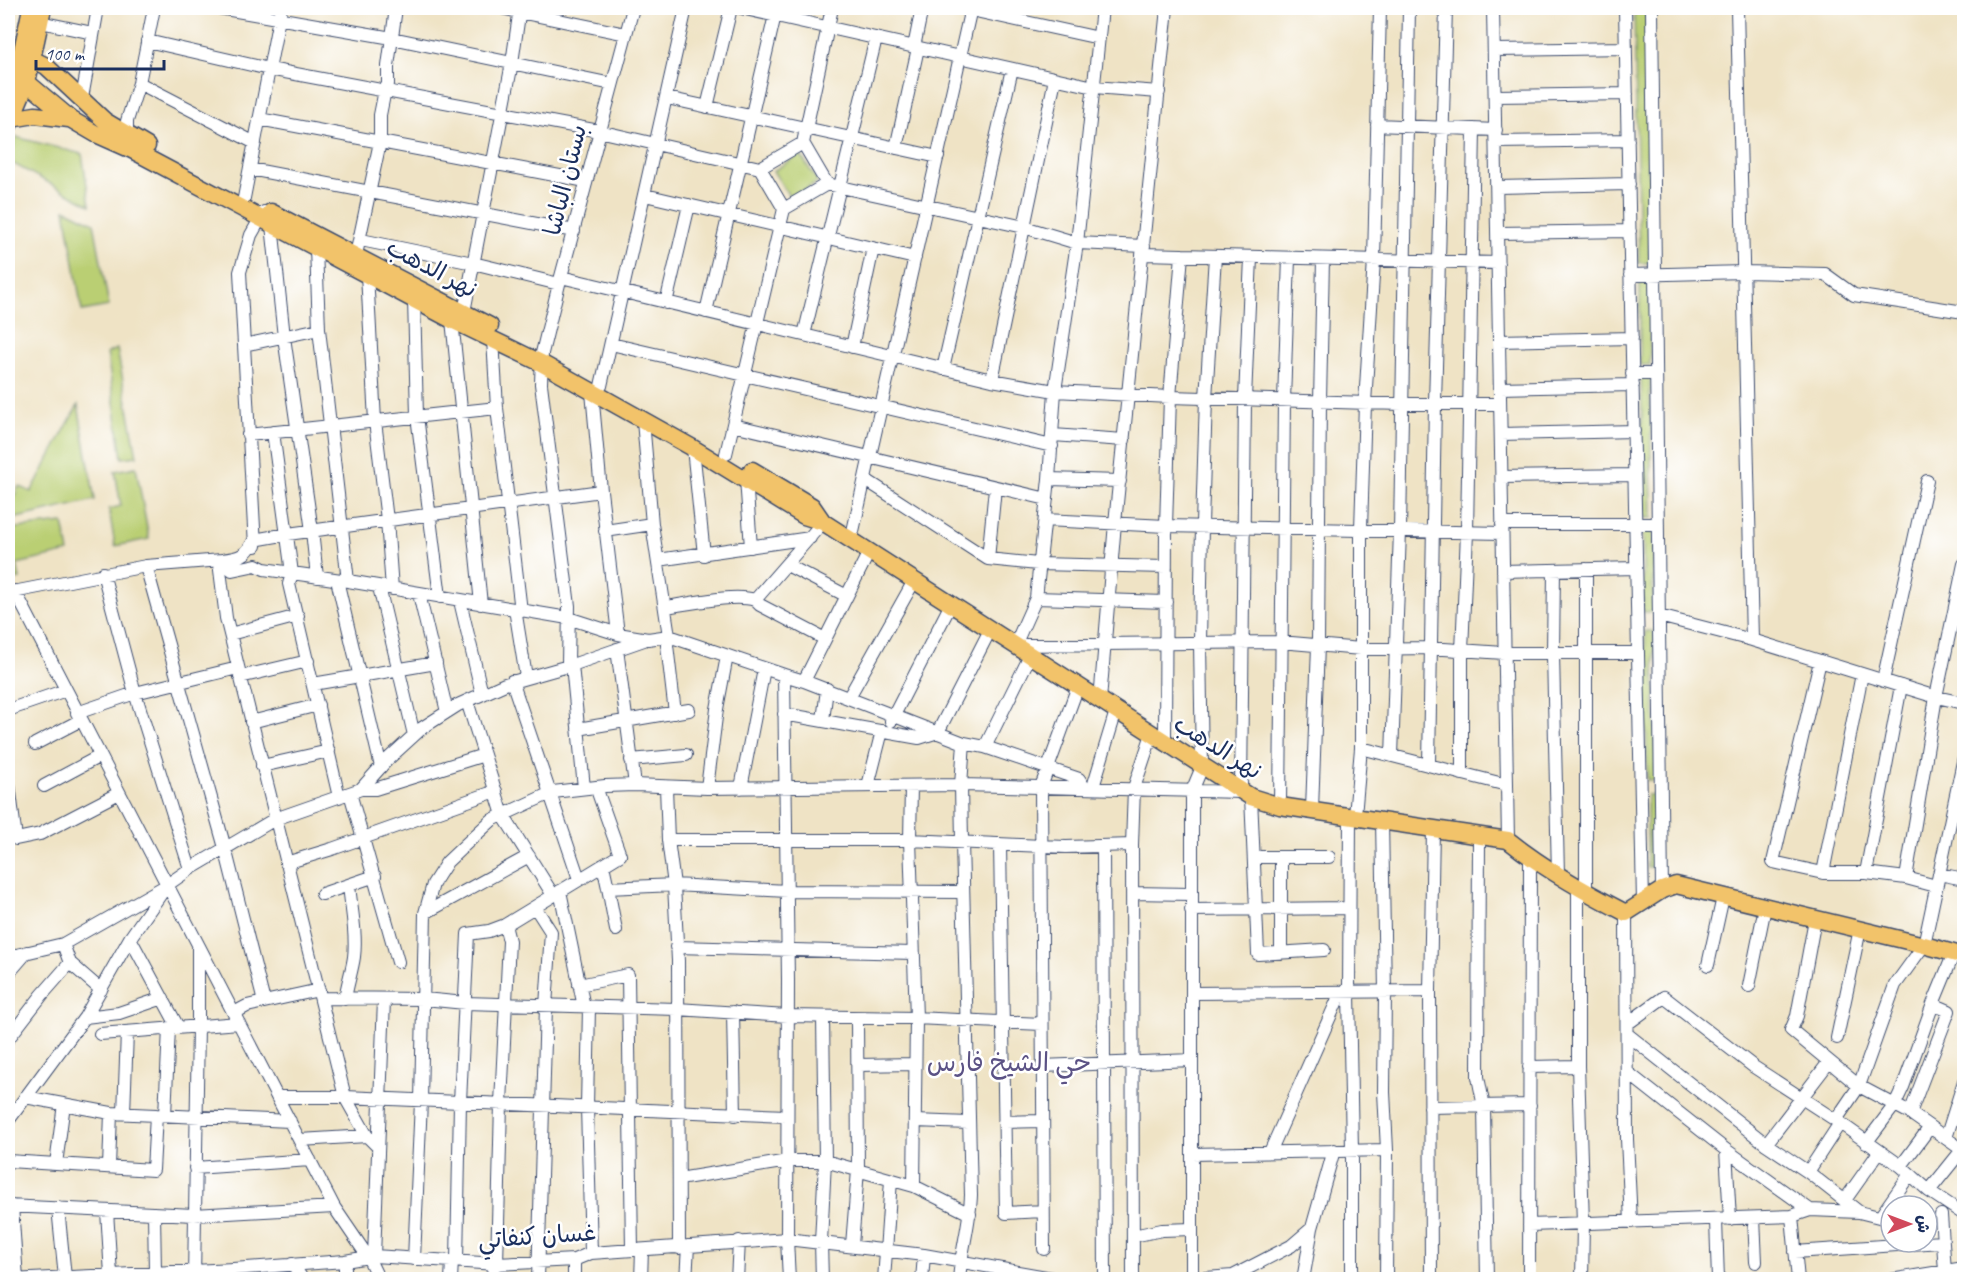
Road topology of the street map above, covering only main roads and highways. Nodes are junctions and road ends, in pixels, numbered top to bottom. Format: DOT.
graph roads {
  1 [pos="31,8"];
  2 [pos="41,15"];
  3 [pos="19,66"];
  4 [pos="8,95"];
  5 [pos="72,120"];
  6 [pos="9,123"];
  7 [pos="266,218"];
  8 [pos="458,316"];
  9 [pos="542,358"];
  10 [pos="597,389"];
  11 [pos="823,522"];
  12 [pos="1959,955"];
  1 -- 3 [label="main road"];
  2 -- 3 [label="main road"];
  3 -- 4 [label="main road"];
  3 -- 5 [label="main road, نهر الدهب"];
  3 -- 6 [label="main road"];
  3 -- 7 [label="main road, نهر الدهب"];
  5 -- 6 [label="main road"];
  5 -- 7 [label="main road, نهر الدهب"];
  7 -- 8 [label="main road, نهر الدهب"];
  7 -- 8 [label="main road, نهر الدهب"];
  8 -- 9 [label="main road, نهر الدهب"];
  8 -- 9 [label="main road, نهر الدهب"];
  9 -- 10 [label="main road, نهر الدهب"];
  10 -- 11 [label="main road, نهر الدهب"];
  10 -- 11 [label="main road, نهر الدهب"];
  11 -- 12 [label="main road, نهر الدهب"];
}
